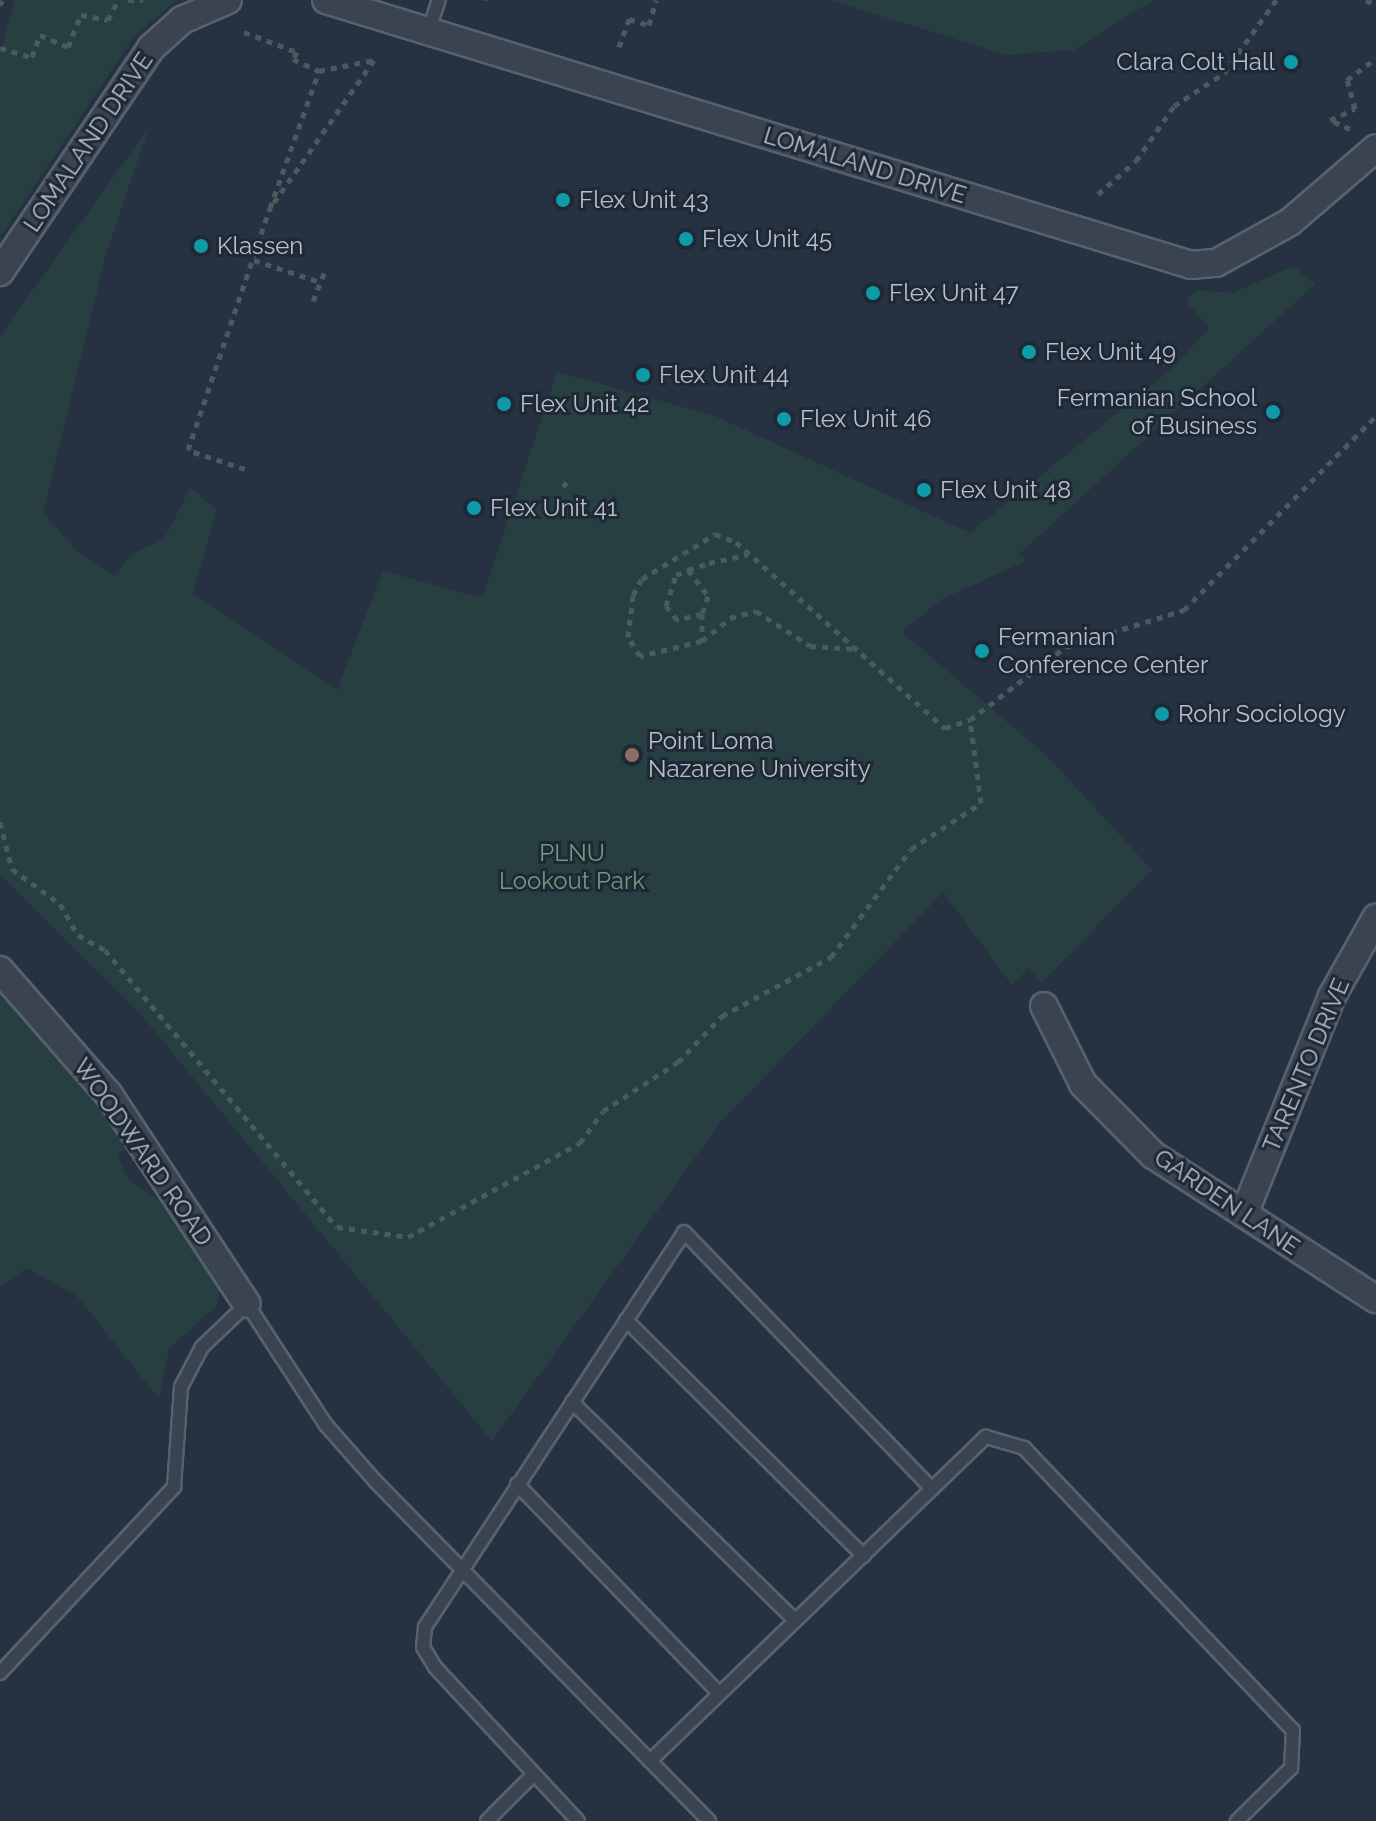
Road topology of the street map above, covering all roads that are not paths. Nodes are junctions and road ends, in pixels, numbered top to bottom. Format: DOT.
graph roads {
  1 [pos="228,0"];
  2 [pos="326,0"];
  3 [pos="439,0"];
  4 [pos="429,30"];
  5 [pos="1376,148"];
  6 [pos="0,272"];
  7 [pos="1376,918"];
  8 [pos="0,970"];
  9 [pos="1044,1006"];
  10 [pos="1244,1214"];
  11 [pos="1376,1299"];
  12 [pos="247,1304"];
  13 [pos="626,1320"];
  14 [pos="572,1402"];
  15 [pos="517,1484"];
  16 [pos="932,1489"];
  17 [pos="864,1556"];
  18 [pos="463,1566"];
  19 [pos="795,1620"];
  20 [pos="0,1673"];
  21 [pos="718,1692"];
  22 [pos="650,1761"];
  23 [pos="533,1775"];
  24 [pos="487,1821"];
  25 [pos="578,1821"];
  26 [pos="709,1821"];
  27 [pos="1237,1821"];
  1 -- 6 [label="street, LOMALAND DRIVE"];
  2 -- 4 [label="street, LOMALAND DRIVE"];
  3 -- 4 [label="lane"];
  4 -- 5 [label="street, LOMALAND DRIVE"];
  7 -- 10 [label="street, TARENTO DRIVE"];
  8 -- 12 [label="street, WOODWARD ROAD"];
  9 -- 10 [label="street, GARDEN LANE"];
  10 -- 11 [label="street, GARDEN LANE"];
  12 -- 18 [label="lane"];
  12 -- 20 [label="lane"];
  13 -- 14 [label="lane"];
  13 -- 16 [label="lane"];
  13 -- 17 [label="lane"];
  14 -- 15 [label="lane"];
  14 -- 19 [label="lane"];
  15 -- 18 [label="lane"];
  15 -- 21 [label="lane"];
  16 -- 17 [label="lane"];
  16 -- 27 [label="lane"];
  17 -- 19 [label="lane"];
  18 -- 22 [label="lane"];
  18 -- 23 [label="lane"];
  19 -- 21 [label="lane"];
  21 -- 22 [label="lane"];
  22 -- 26 [label="lane"];
  23 -- 24 [label="lane"];
  23 -- 25 [label="lane"];
}
